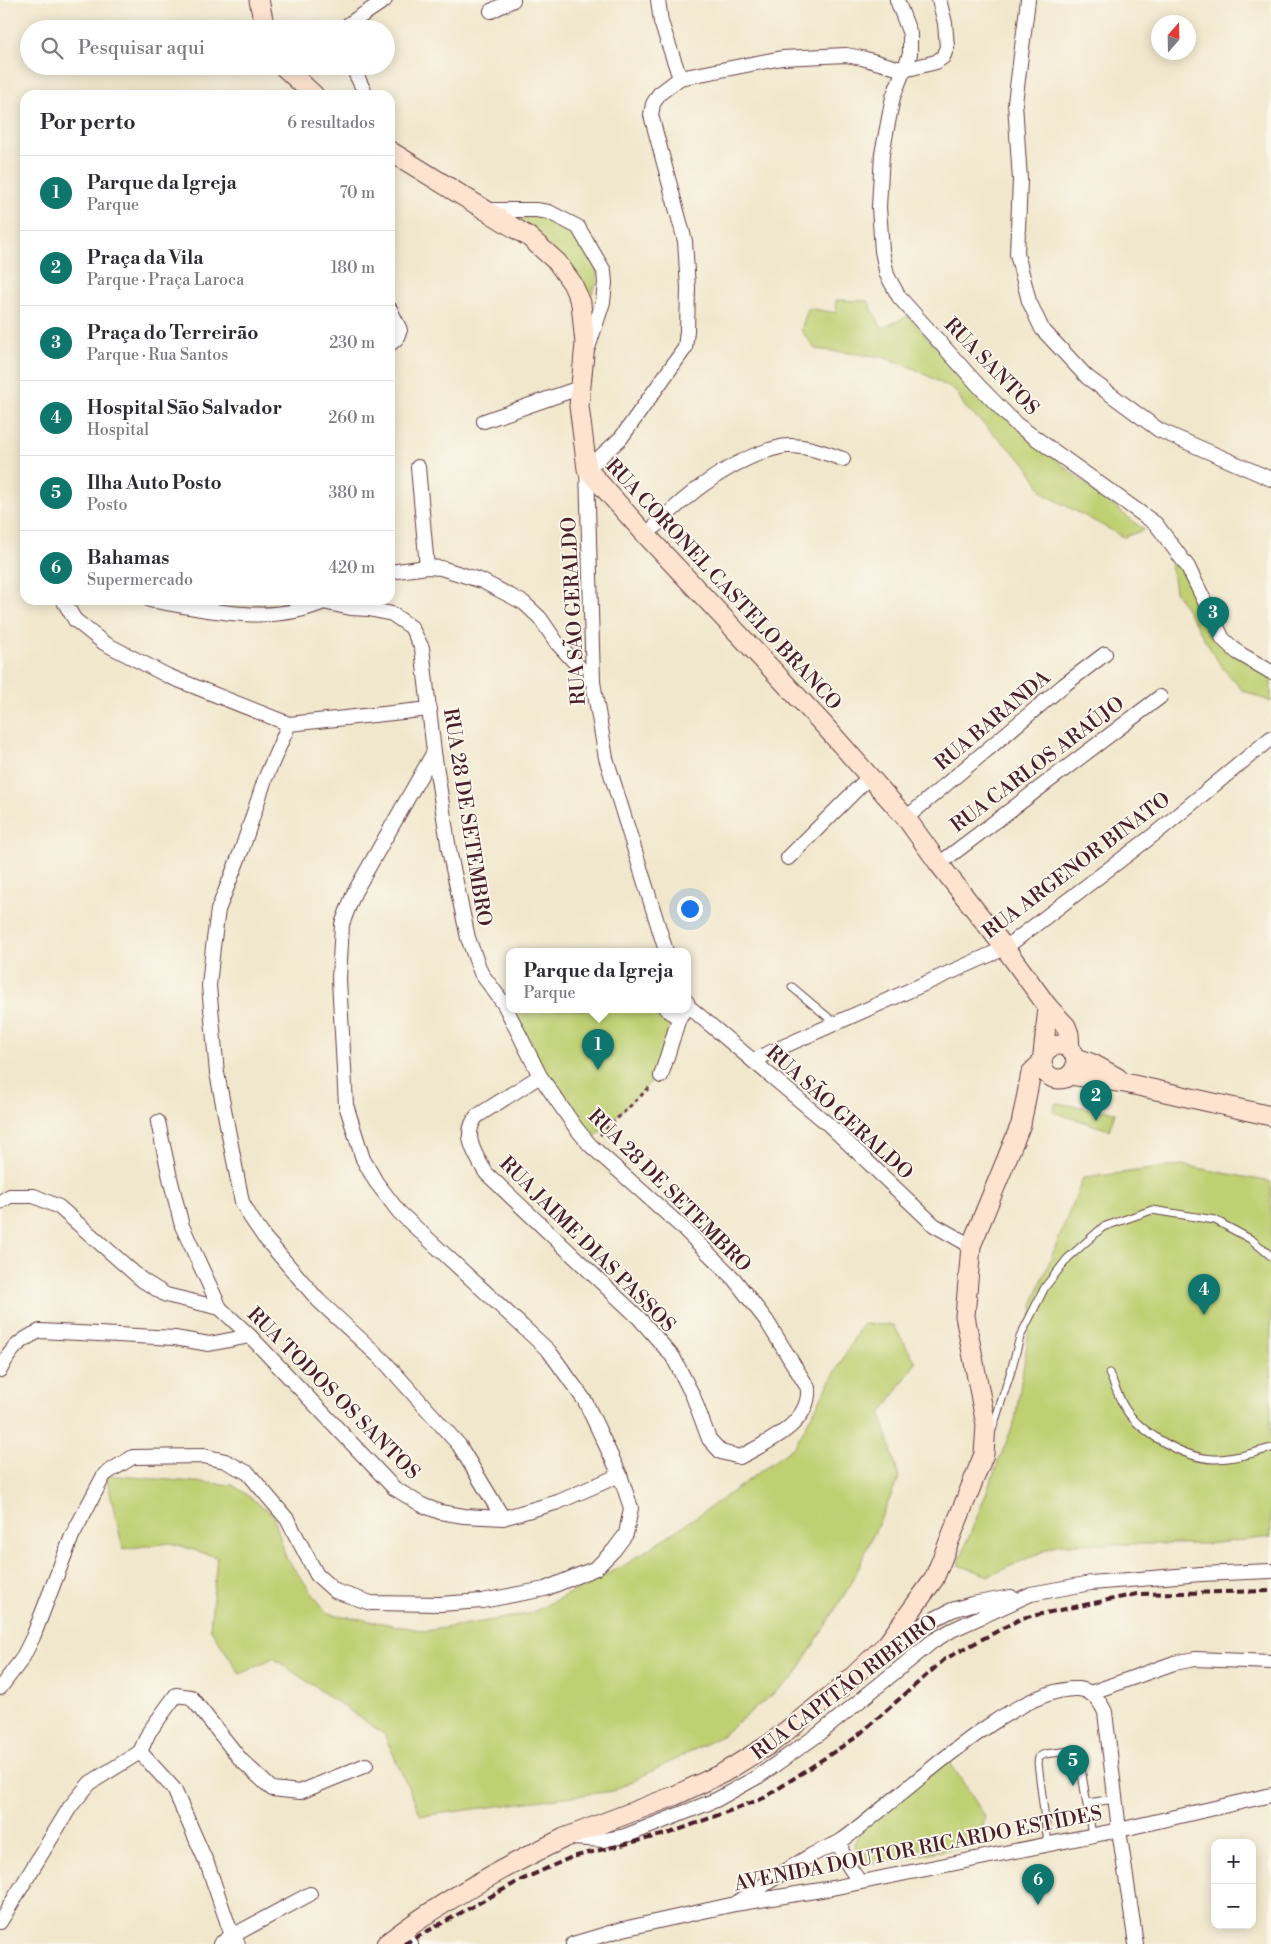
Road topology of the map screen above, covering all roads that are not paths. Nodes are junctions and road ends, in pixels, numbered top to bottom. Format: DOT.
graph roads {
  1 [pos="259,0"];
  2 [pos="385,0"];
  3 [pos="513,0"];
  4 [pos="658,0"];
  5 [pos="896,0"];
  6 [pos="939,0"];
  7 [pos="1028,0"];
  8 [pos="491,10"];
  9 [pos="263,20"];
  10 [pos="355,20"];
  11 [pos="904,70"];
  12 [pos="293,75"];
  13 [pos="356,75"];
  14 [pos="680,78"];
  15 [pos="309,90"];
  16 [pos="364,90"];
  17 [pos="395,153"];
  18 [pos="486,210"];
  19 [pos="395,319"];
  20 [pos="395,340"];
  21 [pos="583,362"];
  22 [pos="579,388"];
  23 [pos="484,420"];
  24 [pos="843,459"];
  25 [pos="418,467"];
  26 [pos="587,469"];
  27 [pos="1271,479"];
  28 [pos="646,535"];
  29 [pos="427,567"];
  30 [pos="395,571"];
  31 [pos="66,605"];
  32 [pos="178,605"];
  33 [pos="312,605"];
  34 [pos="339,605"];
  35 [pos="1105,654"];
  36 [pos="1271,672"];
  37 [pos="593,682"];
  38 [pos="1160,697"];
  39 [pos="430,709"];
  40 [pos="289,724"];
  41 [pos="1271,738"];
  42 [pos="434,752"];
  43 [pos="870,776"];
  44 [pos="906,818"];
  45 [pos="788,858"];
  46 [pos="939,864"];
  47 [pos="665,948"];
  48 [pos="1005,948"];
  49 [pos="792,987"];
  50 [pos="506,1002"];
  51 [pos="1048,1007"];
  52 [pos="512,1013"];
  53 [pos="684,1013"];
  54 [pos="690,1013"];
  55 [pos="836,1024"];
  56 [pos="1073,1054"];
  57 [pos="753,1060"];
  58 [pos="1045,1064"];
  59 [pos="1070,1075"];
  60 [pos="540,1076"];
  61 [pos="661,1076"];
  62 [pos="1125,1083"];
  63 [pos="1271,1116"];
  64 [pos="158,1122"];
  65 [pos="0,1202"];
  66 [pos="971,1246"];
  67 [pos="1271,1256"];
  68 [pos="220,1308"];
  69 [pos="250,1336"];
  70 [pos="0,1370"];
  71 [pos="1110,1373"];
  72 [pos="709,1439"];
  73 [pos="1271,1448"];
  74 [pos="984,1454"];
  75 [pos="620,1475"];
  76 [pos="503,1518"];
  77 [pos="1271,1571"];
  78 [pos="1031,1594"];
  79 [pos="886,1644"];
  80 [pos="1271,1662"];
  81 [pos="0,1688"];
  82 [pos="1090,1692"];
  83 [pos="140,1752"];
  84 [pos="366,1765"];
  85 [pos="1271,1795"];
  86 [pos="1115,1799"];
  87 [pos="1087,1803"];
  88 [pos="1119,1830"];
  89 [pos="1092,1835"];
  90 [pos="564,1838"];
  91 [pos="840,1842"];
  92 [pos="1048,1844"];
  93 [pos="859,1881"];
  94 [pos="310,1894"];
  95 [pos="735,1904"];
  96 [pos="0,1922"];
  97 [pos="407,1938"];
  98 [pos="230,1941"];
  99 [pos="386,1944"];
  100 [pos="573,1944"];
  101 [pos="1136,1944"];
  1 -- 9 [label="main road"];
  2 -- 10 [label="street"];
  3 -- 8 [label="street"];
  4 -- 14 [label="street"];
  5 -- 11 [label="street, RUA SANTOS"];
  6 -- 11 [label="street"];
  7 -- 27 [label="street"];
  11 -- 14 [label="street"];
  11 -- 36 [label="street, RUA SANTOS"];
  12 -- 15 [label="main road"];
  13 -- 16 [label="street"];
  14 -- 26 [label="street"];
  17 -- 18 [label="main road, RUA CORONEL CASTELO BRANCO"];
  18 -- 21 [label="main road, RUA CORONEL CASTELO BRANCO"];
  18 -- 21 [label="street"];
  19 -- 20 [label="street"];
  21 -- 22 [label="main road, RUA CORONEL CASTELO BRANCO"];
  22 -- 23 [label="street"];
  22 -- 26 [label="main road, RUA CORONEL CASTELO BRANCO"];
  24 -- 28 [label="street"];
  25 -- 29 [label="street"];
  26 -- 28 [label="main road, RUA CORONEL CASTELO BRANCO"];
  26 -- 37 [label="street, RUA SÃO GERALDO"];
  28 -- 43 [label="main road, RUA CORONEL CASTELO BRANCO"];
  29 -- 30 [label="street"];
  29 -- 37 [label="street"];
  31 -- 40 [label="street"];
  32 -- 33 [label="street"];
  34 -- 39 [label="street, RUA 28 DE SETEMBRO"];
  35 -- 44 [label="street, RUA BARANDA"];
  37 -- 47 [label="street, RUA SÃO GERALDO"];
  38 -- 46 [label="street, RUA CARLOS ARAÚJO"];
  39 -- 40 [label="street"];
  39 -- 42 [label="street, RUA 28 DE SETEMBRO"];
  40 -- 76 [label="street"];
  41 -- 48 [label="street, RUA ARGENOR BINATO"];
  42 -- 50 [label="street, RUA 28 DE SETEMBRO"];
  42 -- 75 [label="street"];
  43 -- 44 [label="main road, RUA CORONEL CASTELO BRANCO"];
  43 -- 45 [label="street"];
  44 -- 46 [label="main road, RUA CORONEL CASTELO BRANCO"];
  46 -- 48 [label="main road, RUA CORONEL CASTELO BRANCO"];
  48 -- 51 [label="main road, RUA CORONEL CASTELO BRANCO"];
  48 -- 55 [label="street, RUA ARGENOR BINATO"];
  49 -- 55 [label="lane"];
  51 -- 56 [label="main road, RUA CORONEL CASTELO BRANCO"];
  51 -- 58 [label="main road"];
  52 -- 60 [label="street, RUA 28 DE SETEMBRO"];
  53 -- 61 [label="street"];
  54 -- 57 [label="street, RUA SÃO GERALDO"];
  55 -- 57 [label="street, RUA ARGENOR BINATO"];
  56 -- 58 [label="main road"];
  56 -- 59 [label="main road"];
  56 -- 62 [label="main road"];
  57 -- 66 [label="street, RUA SÃO GERALDO"];
  58 -- 59 [label="main road"];
  58 -- 66 [label="main road"];
  59 -- 62 [label="main road"];
  60 -- 72 [label="street, RUA JAIME DIAS PASSOS"];
  60 -- 72 [label="street, RUA 28 DE SETEMBRO"];
  62 -- 63 [label="main road"];
  64 -- 68 [label="street, RUA TODOS OS SANTOS"];
  65 -- 68 [label="street, RUA TODOS OS SANTOS"];
  66 -- 74 [label="main road"];
  67 -- 74 [label="lane"];
  68 -- 69 [label="street, RUA TODOS OS SANTOS"];
  69 -- 70 [label="street"];
  69 -- 76 [label="street, RUA TODOS OS SANTOS"];
  71 -- 73 [label="lane"];
  74 -- 79 [label="main road"];
  75 -- 76 [label="street, RUA TODOS OS SANTOS"];
  75 -- 81 [label="street"];
  77 -- 78 [label="street, RUA CAPITÃO RIBEIRO"];
  78 -- 79 [label="street"];
  78 -- 90 [label="street, RUA CAPITÃO RIBEIRO"];
  79 -- 90 [label="main road"];
  80 -- 82 [label="street"];
  82 -- 86 [label="street"];
  82 -- 91 [label="street"];
  83 -- 84 [label="street"];
  83 -- 96 [label="street"];
  83 -- 98 [label="street"];
  85 -- 88 [label="street, AVENIDA DOUTOR RICARDO ESTÍDES"];
  86 -- 87 [label="lane"];
  86 -- 88 [label="street"];
  87 -- 89 [label="lane"];
  87 -- 92 [label="lane"];
  88 -- 89 [label="street, AVENIDA DOUTOR RICARDO ESTÍDES"];
  88 -- 101 [label="street"];
  89 -- 92 [label="street, AVENIDA DOUTOR RICARDO ESTÍDES"];
  90 -- 97 [label="main road"];
  91 -- 93 [label="street"];
  91 -- 95 [label="street"];
  92 -- 93 [label="street, AVENIDA DOUTOR RICARDO ESTÍDES"];
  93 -- 95 [label="street, AVENIDA DOUTOR RICARDO ESTÍDES"];
  94 -- 98 [label="street"];
  95 -- 100 [label="street, AVENIDA DOUTOR RICARDO ESTÍDES"];
  97 -- 99 [label="main road"];
}
